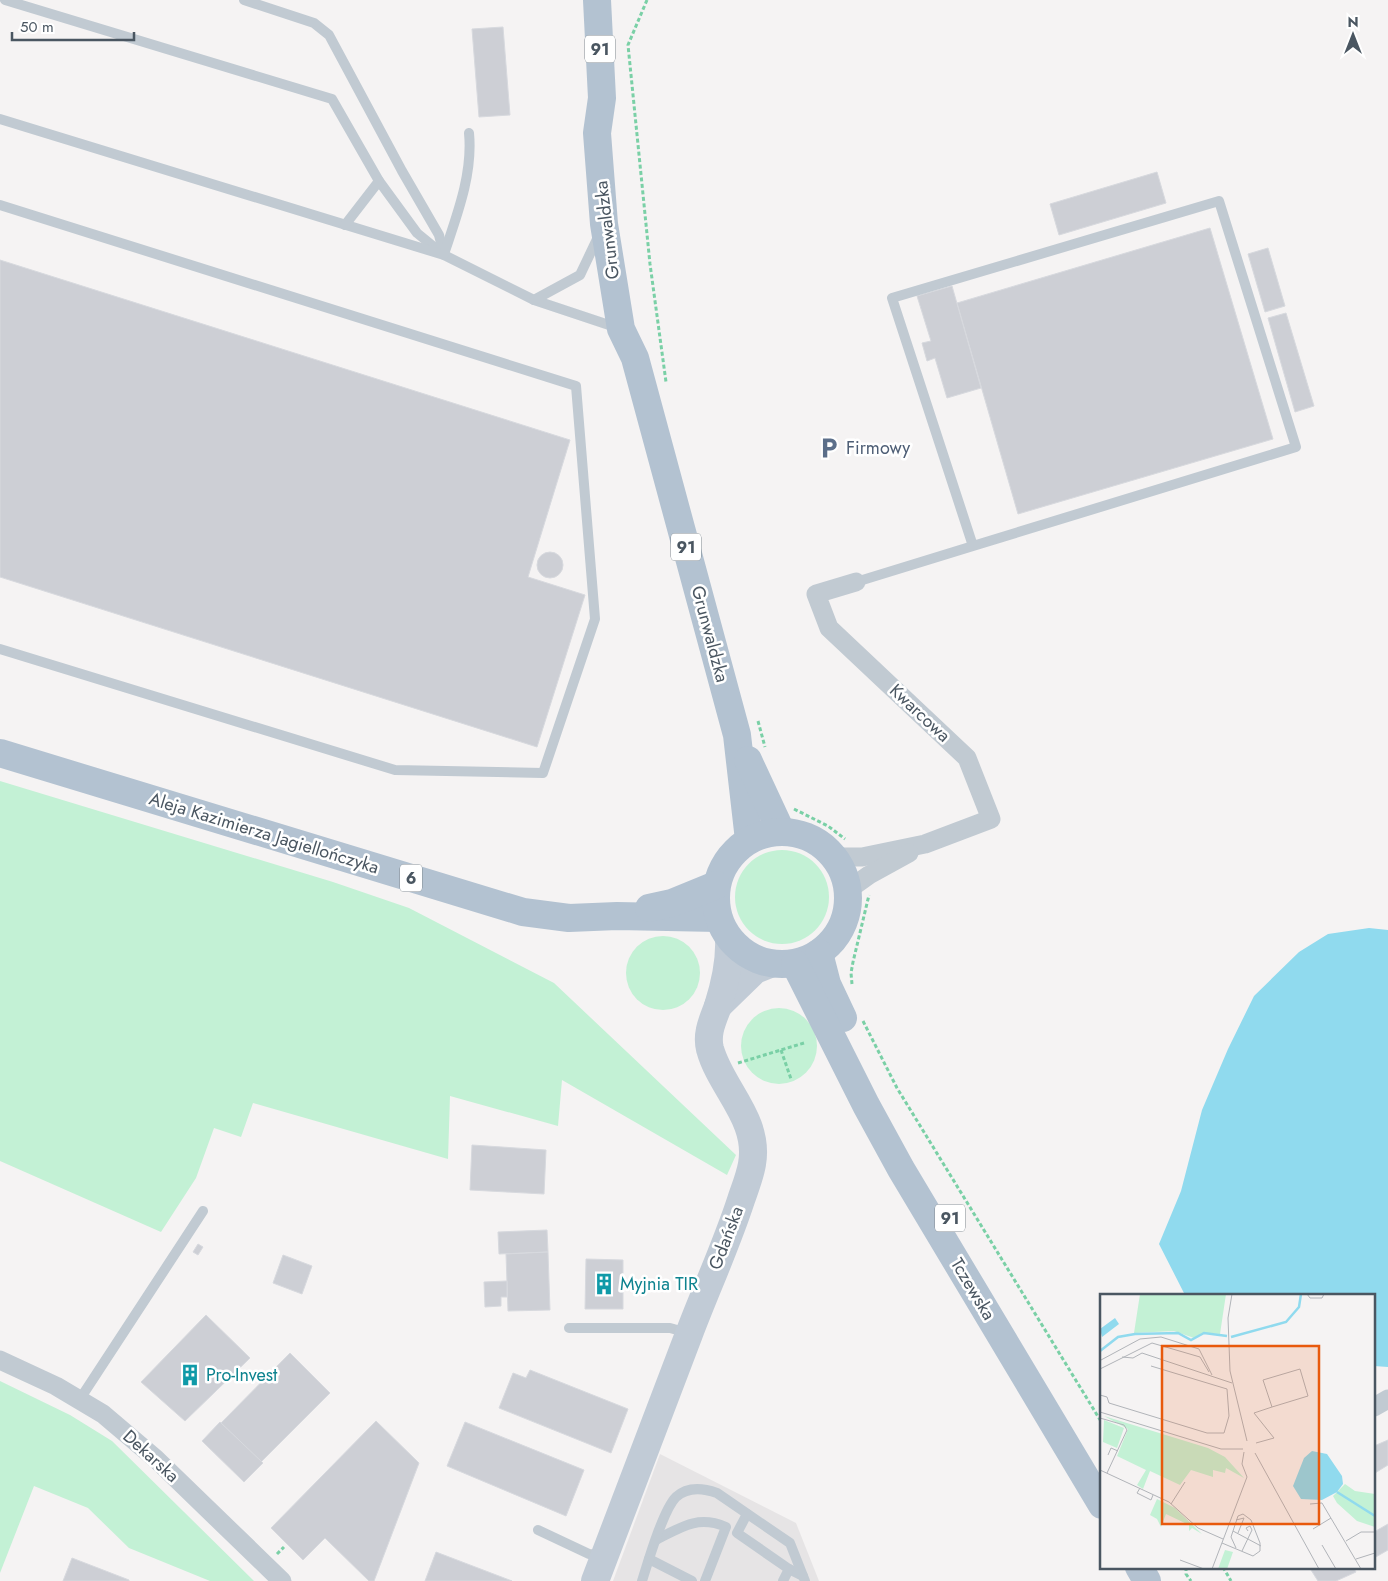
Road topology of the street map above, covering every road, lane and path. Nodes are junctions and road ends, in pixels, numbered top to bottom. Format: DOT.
graph roads {
  1 [pos="5,0"];
  2 [pos="244,0"];
  3 [pos="597,0"];
  4 [pos="646,0"];
  5 [pos="602,98"];
  6 [pos="0,119"];
  7 [pos="469,133"];
  8 [pos="379,181"];
  9 [pos="0,205"];
  10 [pos="604,224"];
  11 [pos="345,225"];
  12 [pos="444,255"];
  13 [pos="534,300"];
  14 [pos="621,329"];
  15 [pos="635,358"];
  16 [pos="666,388"];
  17 [pos="973,546"];
  18 [pos="856,582"];
  19 [pos="0,649"];
  20 [pos="747,728"];
  21 [pos="766,749"];
  22 [pos="0,753"];
  23 [pos="787,820"];
  24 [pos="749,840"];
  25 [pos="926,844"];
  26 [pos="843,851"];
  27 [pos="716,886"];
  28 [pos="859,890"];
  29 [pos="617,916"];
  30 [pos="724,929"];
  31 [pos="819,953"];
  32 [pos="782,964"];
  33 [pos="854,990"];
  34 [pos="718,1006"];
  35 [pos="861,1015"];
  36 [pos="804,1043"];
  37 [pos="780,1050"];
  38 [pos="718,1069"];
  39 [pos="791,1079"];
  40 [pos="203,1211"];
  41 [pos="569,1328"];
  42 [pos="689,1334"];
  43 [pos="0,1360"];
  44 [pos="80,1399"];
  45 [pos="1388,1399"];
  46 [pos="1376,1405"];
  47 [pos="1100,1420"];
  48 [pos="1100,1470"];
  49 [pos="1100,1502"];
  50 [pos="747,1514"];
  51 [pos="726,1527"];
  52 [pos="538,1530"];
  53 [pos="737,1533"];
  54 [pos="656,1540"];
  55 [pos="605,1556"];
  56 [pos="649,1559"];
  57 [pos="1140,1568"];
  58 [pos="1159,1568"];
  59 [pos="1186,1568"];
  60 [pos="1224,1568"];
  61 [pos="789,1569"];
  62 [pos="804,1578"];
  63 [pos="282,1581"];
  64 [pos="595,1581"];
  65 [pos="642,1581"];
  66 [pos="692,1581"];
  67 [pos="705,1581"];
  68 [pos="783,1581"];
  69 [pos="1147,1581"];
  70 [pos="1166,1581"];
  71 [pos="1190,1581"];
  72 [pos="1231,1581"];
  1 -- 8 [label="lane"];
  2 -- 12 [label="lane"];
  3 -- 5 [label="main road, Grunwaldzka / 91"];
  4 -- 16 [label="path"];
  5 -- 10 [label="main road, Grunwaldzka / 91"];
  5 -- 15 [label="main road, Grunwaldzka / 91"];
  6 -- 11 [label="lane"];
  7 -- 12 [label="lane"];
  8 -- 11 [label="lane"];
  8 -- 12 [label="lane"];
  9 -- 19 [label="lane"];
  10 -- 13 [label="lane"];
  10 -- 14 [label="main road, Grunwaldzka / 91"];
  11 -- 12 [label="lane"];
  12 -- 13 [label="lane"];
  13 -- 14 [label="lane"];
  14 -- 15 [label="main road, Grunwaldzka / 91"];
  15 -- 20 [label="main road, Grunwaldzka / 91"];
  17 -- 17 [label="lane"];
  17 -- 18 [label="lane"];
  18 -- 25 [label="street, Kwarcowa"];
  20 -- 21 [label="path"];
  20 -- 23 [label="main road, Grunwaldzka / 91"];
  20 -- 24 [label="main road, Grunwaldzka / 91"];
  22 -- 29 [label="main road, Aleja Kazimierza Jagiellończyka / 6"];
  23 -- 24 [label="main road"];
  23 -- 26 [label="main road"];
  23 -- 26 [label="path"];
  24 -- 27 [label="main road"];
  25 -- 26 [label="street, Kwarcowa"];
  25 -- 28 [label="street, Kwarcowa"];
  26 -- 28 [label="main road"];
  27 -- 29 [label="main road, Aleja Kazimierza Jagiellończyka / 6"];
  27 -- 30 [label="main road"];
  28 -- 31 [label="main road"];
  28 -- 33 [label="path"];
  29 -- 30 [label="main road, Aleja Kazimierza Jagiellończyka / 6"];
  30 -- 32 [label="main road"];
  30 -- 34 [label="street, Gdańska"];
  31 -- 32 [label="main road"];
  31 -- 48 [label="main road, Tczewska / 91"];
  32 -- 34 [label="street, Gdańska"];
  32 -- 49 [label="main road, Tczewska / 91"];
  34 -- 38 [label="street, Gdańska"];
  35 -- 47 [label="path"];
  36 -- 37 [label="path"];
  37 -- 38 [label="path"];
  37 -- 39 [label="path"];
  38 -- 42 [label="street, Gdańska"];
  40 -- 44 [label="lane"];
  41 -- 42 [label="lane"];
  42 -- 55 [label="street, Gdańska"];
  43 -- 44 [label="street, Dekarska"];
  44 -- 63 [label="street, Dekarska"];
  45 -- 46 [label="street"];
  50 -- 53 [label="lane"];
  50 -- 54 [label="lane"];
  50 -- 62 [label="lane"];
  51 -- 53 [label="lane"];
  51 -- 54 [label="lane"];
  51 -- 67 [label="lane"];
  52 -- 55 [label="lane"];
  53 -- 61 [label="lane"];
  54 -- 56 [label="lane"];
  55 -- 64 [label="street, Gdańska"];
  56 -- 65 [label="lane"];
  56 -- 66 [label="lane"];
  57 -- 69 [label="main road"];
  58 -- 70 [label="main road"];
  59 -- 71 [label="path"];
  60 -- 72 [label="path"];
  61 -- 62 [label="lane"];
  61 -- 68 [label="lane"];
}
